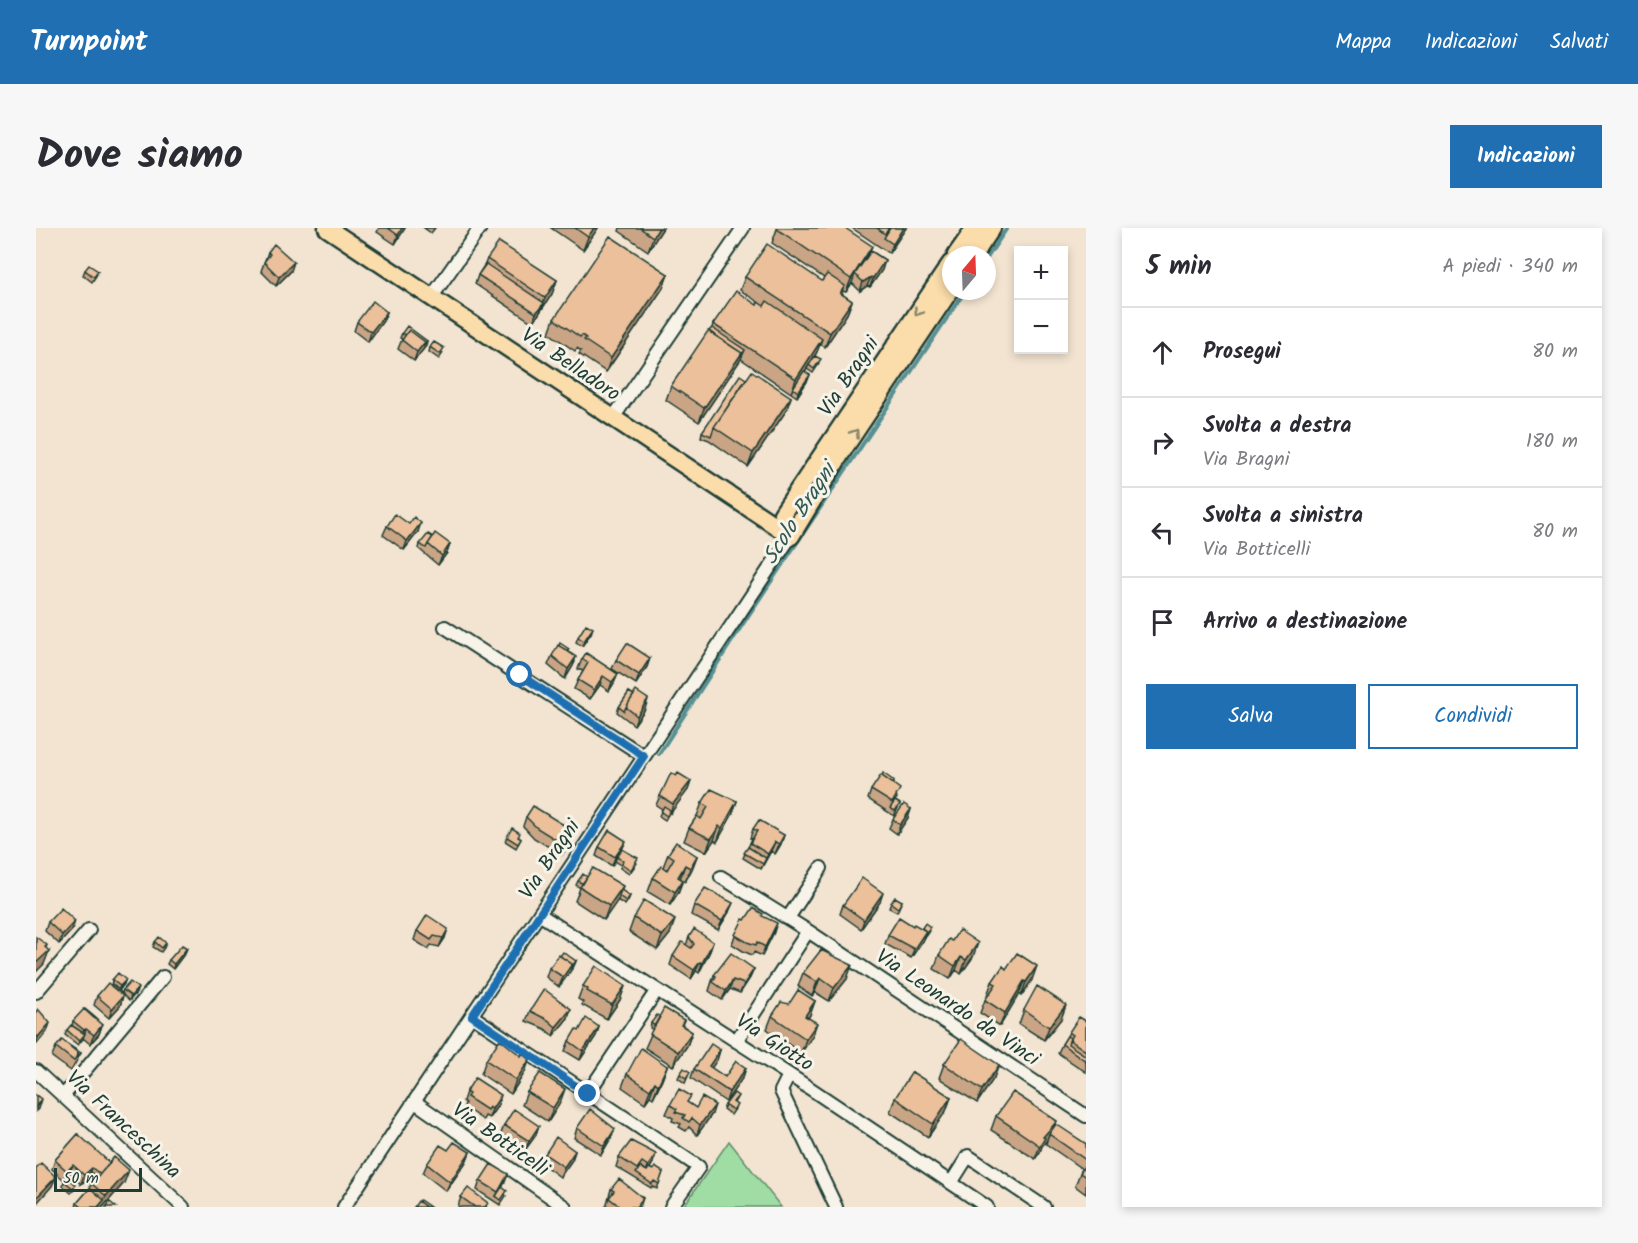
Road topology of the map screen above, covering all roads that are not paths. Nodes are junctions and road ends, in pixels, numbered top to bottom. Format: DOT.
graph roads {
  1 [pos="327,228"];
  2 [pos="480,228"];
  3 [pos="743,228"];
  4 [pos="975,228"];
  5 [pos="992,228"];
  6 [pos="962,246"];
  7 [pos="980,246"];
  8 [pos="942,276"];
  9 [pos="431,298"];
  10 [pos="944,300"];
  11 [pos="613,418"];
  12 [pos="778,520"];
  13 [pos="791,536"];
  14 [pos="445,627"];
  15 [pos="644,756"];
  16 [pos="821,868"];
  17 [pos="721,877"];
  18 [pos="539,914"];
  19 [pos="788,918"];
  20 [pos="89,930"];
  21 [pos="808,931"];
  22 [pos="163,977"];
  23 [pos="657,990"];
  24 [pos="36,992"];
  25 [pos="472,1016"];
  26 [pos="736,1041"];
  27 [pos="36,1071"];
  28 [pos="789,1075"];
  29 [pos="588,1094"];
  30 [pos="64,1095"];
  31 [pos="415,1102"];
  32 [pos="1086,1116"];
  33 [pos="951,1183"];
  34 [pos="183,1207"];
  35 [pos="344,1207"];
  36 [pos="565,1207"];
  37 [pos="671,1207"];
  38 [pos="836,1207"];
  39 [pos="987,1207"];
  40 [pos="1044,1207"];
  1 -- 9 [label="main road, Via Belladoro"];
  2 -- 9 [label="street"];
  3 -- 11 [label="street"];
  4 -- 6 [label="main road"];
  5 -- 7 [label="main road"];
  8 -- 12 [label="main road, Via Bragni, one-way"];
  9 -- 11 [label="main road, Via Belladoro"];
  13 -- 10 [label="main road, Via Bragni, one-way"];
  11 -- 12 [label="main road, Via Belladoro"];
  12 -- 13 [label="main road"];
  13 -- 15 [label="street, Via Bragni"];
  14 -- 15 [label="street"];
  15 -- 18 [label="street, Via Bragni"];
  16 -- 19 [label="street"];
  17 -- 19 [label="street, Via Leonardo da Vinci"];
  18 -- 23 [label="street, Via Giotto"];
  18 -- 25 [label="street, Via Bragni"];
  19 -- 21 [label="street, Via Leonardo da Vinci"];
  20 -- 24 [label="street"];
  21 -- 26 [label="street"];
  21 -- 32 [label="street, Via Leonardo da Vinci"];
  22 -- 30 [label="street"];
  23 -- 26 [label="street, Via Giotto"];
  23 -- 29 [label="street"];
  25 -- 29 [label="street"];
  25 -- 31 [label="street, Via Bragni"];
  26 -- 28 [label="street, Via Giotto"];
  27 -- 30 [label="street, Via Franceschina"];
  28 -- 33 [label="street, Via Giotto"];
  28 -- 38 [label="street"];
  29 -- 37 [label="street"];
  30 -- 34 [label="street, Via Franceschina"];
  31 -- 35 [label="street, Via Bragni"];
  31 -- 36 [label="street, Via Botticelli"];
  33 -- 39 [label="street, Via Giotto"];
  33 -- 40 [label="street"];
}
